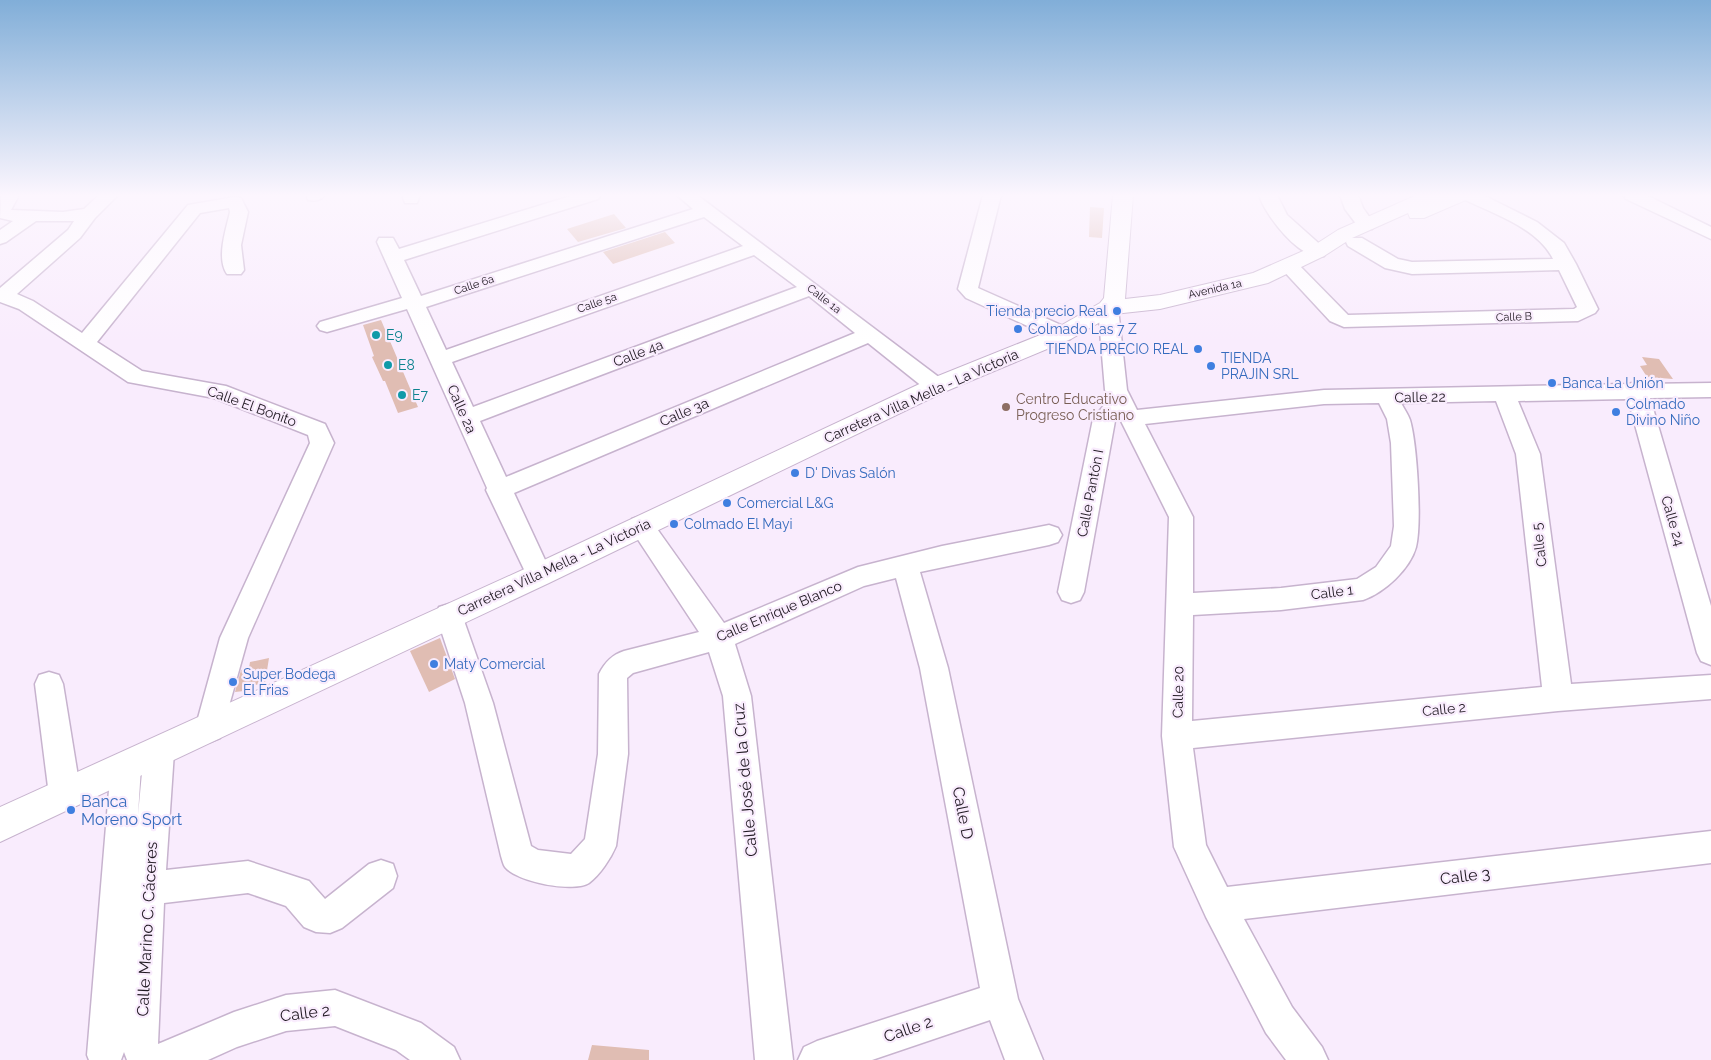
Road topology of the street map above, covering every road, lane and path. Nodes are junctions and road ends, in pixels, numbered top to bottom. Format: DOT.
graph roads {
  1 [pos="61,244"];
  2 [pos="164,244"];
  3 [pos="232,244"];
  4 [pos="406,244"];
  5 [pos="597,244"];
  6 [pos="750,244"];
  7 [pos="979,244"];
  8 [pos="1119,244"];
  9 [pos="1308,244"];
  10 [pos="1329,244"];
  11 [pos="1346,244"];
  12 [pos="1359,244"];
  13 [pos="1553,244"];
  14 [pos="755,248"];
  15 [pos="1318,252"];
  16 [pos="1566,264"];
  17 [pos="1288,266"];
  18 [pos="234,270"];
  19 [pos="810,288"];
  20 [pos="1,292"];
  21 [pos="414,303"];
  22 [pos="1108,308"];
  23 [pos="327,326"];
  24 [pos="1063,334"];
  25 [pos="870,335"];
  26 [pos="85,343"];
  27 [pos="440,359"];
  28 [pos="936,386"];
  29 [pos="1636,390"];
  30 [pos="1711,390"];
  31 [pos="1505,395"];
  32 [pos="1387,397"];
  33 [pos="1126,409"];
  34 [pos="466,418"];
  35 [pos="498,490"];
  36 [pos="641,526"];
  37 [pos="1048,535"];
  38 [pos="905,565"];
  39 [pos="539,575"];
  40 [pos="1071,592"];
  41 [pos="1179,605"];
  42 [pos="449,615"];
  43 [pos="719,638"];
  44 [pos="1711,653"];
  45 [pos="49,684"];
  46 [pos="1711,687"];
  47 [pos="1558,698"];
  48 [pos="210,729"];
  49 [pos="1177,736"];
  50 [pos="159,752"];
  51 [pos="126,766"];
  52 [pos="65,795"];
  53 [pos="0,825"];
  54 [pos="1711,847"];
  55 [pos="381,876"];
  56 [pos="148,888"];
  57 [pos="1218,905"];
  58 [pos="1000,999"];
  59 [pos="152,1056"];
  60 [pos="103,1058"];
  61 [pos="440,1060"];
  62 [pos="774,1060"];
  63 [pos="817,1060"];
  64 [pos="1024,1060"];
  65 [pos="1309,1060"];
  1 -- 20 [label="street, Calle El Bonito"];
  2 -- 26 [label="street"];
  3 -- 18 [label="street"];
  4 -- 21 [label="street, Calle 2a"];
  5 -- 21 [label="street, Calle 6a"];
  6 -- 14 [label="street, Calle 1a"];
  7 -- 24 [label="street"];
  8 -- 22 [label="main road"];
  9 -- 15 [label="street"];
  10 -- 15 [label="main road, Avenida 1a"];
  11 -- 15 [label="main road, Avenida 1a"];
  12 -- 16 [label="street"];
  13 -- 16 [label="street, Calle B"];
  14 -- 19 [label="street, Calle 1a"];
  14 -- 27 [label="street, Calle 5a"];
  15 -- 17 [label="main road, Avenida 1a"];
  16 -- 17 [label="street, Calle B"];
  17 -- 22 [label="main road, Avenida 1a"];
  19 -- 25 [label="street, Calle 1a"];
  19 -- 34 [label="street, Calle 4a"];
  20 -- 26 [label="street, Calle El Bonito"];
  21 -- 23 [label="street, Calle 6a"];
  21 -- 27 [label="street, Calle 2a"];
  22 -- 24 [label="main road, Carretera Villa Mella - La Victoria"];
  22 -- 33 [label="street, Calle 20"];
  24 -- 28 [label="main road, Carretera Villa Mella - La Victoria"];
  25 -- 28 [label="street, Calle 1a"];
  25 -- 35 [label="street, Calle 3a"];
  26 -- 48 [label="street, Calle El Bonito"];
  27 -- 34 [label="street, Calle 2a"];
  28 -- 36 [label="main road, Carretera Villa Mella - La Victoria"];
  29 -- 30 [label="street, Calle 22"];
  29 -- 31 [label="street, Calle 22"];
  29 -- 44 [label="street, Calle 24"];
  31 -- 32 [label="street, Calle 22"];
  31 -- 47 [label="street, Calle 5"];
  32 -- 33 [label="street, Calle 22"];
  32 -- 41 [label="street, Calle 1"];
  33 -- 40 [label="street, Calle Pantón I"];
  33 -- 41 [label="street, Calle 20"];
  34 -- 35 [label="street, Calle 2a"];
  35 -- 39 [label="street, Calle 2a"];
  36 -- 39 [label="main road, Carretera Villa Mella - La Victoria"];
  36 -- 43 [label="street, Calle José de la Cruz"];
  37 -- 38 [label="street, Calle Enrique Blanco"];
  38 -- 43 [label="street, Calle Enrique Blanco"];
  38 -- 58 [label="street, Calle D"];
  39 -- 42 [label="main road, Carretera Villa Mella - La Victoria"];
  41 -- 49 [label="street, Calle 20"];
  42 -- 43 [label="street, Calle Enrique Blanco"];
  42 -- 48 [label="main road, Carretera Villa Mella - La Victoria"];
  43 -- 62 [label="street, Calle José de la Cruz"];
  45 -- 52 [label="street"];
  46 -- 47 [label="street, Calle 2"];
  47 -- 49 [label="street, Calle 2"];
  48 -- 50 [label="main road, Carretera Villa Mella - La Victoria"];
  49 -- 57 [label="street, Calle 20"];
  50 -- 51 [label="main road, Carretera Villa Mella - La Victoria"];
  50 -- 56 [label="street, Calle Marino C. Cáceres"];
  51 -- 52 [label="main road, Carretera Villa Mella - La Victoria"];
  51 -- 60 [label="street"];
  52 -- 53 [label="main road, Carretera Villa Mella - La Victoria"];
  54 -- 57 [label="street, Calle 3"];
  55 -- 56 [label="street"];
  56 -- 59 [label="street, Calle Marino C. Cáceres"];
  57 -- 65 [label="street, Calle 20"];
  58 -- 63 [label="street, Calle 2"];
  58 -- 64 [label="street, Calle D"];
  59 -- 60 [label="street, Calle 2"];
  59 -- 61 [label="street, Calle 2"];
}
